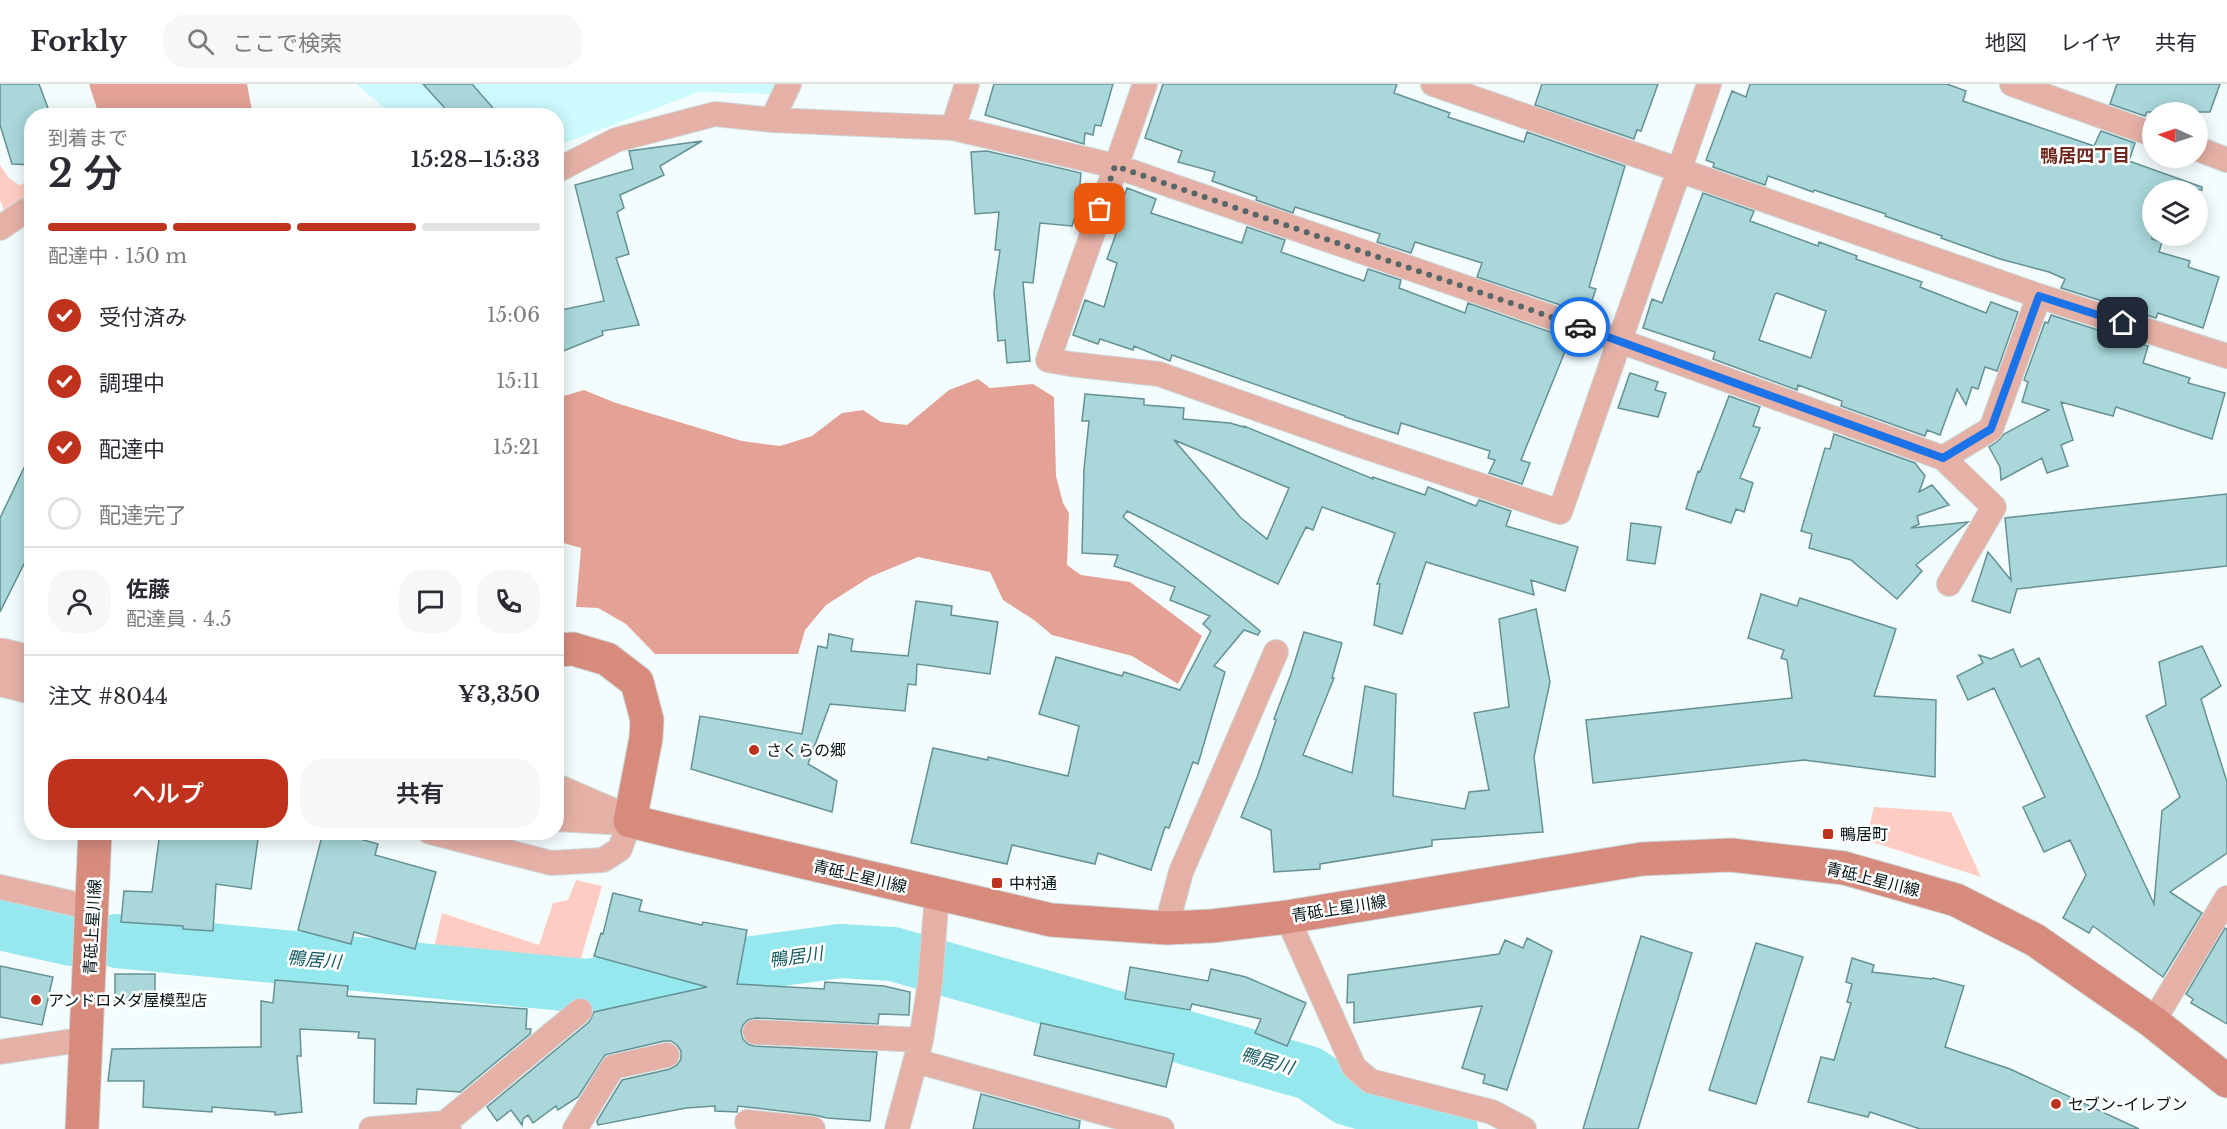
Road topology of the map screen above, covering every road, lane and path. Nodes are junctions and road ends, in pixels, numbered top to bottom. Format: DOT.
graph roads {
  1 [pos="789,84"];
  2 [pos="967,84"];
  3 [pos="1145,84"];
  4 [pos="1433,84"];
  5 [pos="1709,84"];
  6 [pos="2012,84"];
  7 [pos="772,120"];
  8 [pos="953,128"];
  9 [pos="2142,130"];
  10 [pos="2208,153"];
  11 [pos="2227,160"];
  12 [pos="1115,166"];
  13 [pos="564,167"];
  14 [pos="1679,170"];
  15 [pos="24,212"];
  16 [pos="0,228"];
  17 [pos="2039,296"];
  18 [pos="1620,341"];
  19 [pos="2227,356"];
  20 [pos="1943,458"];
  21 [pos="1949,584"];
  22 [pos="564,650"];
  23 [pos="1276,652"];
  24 [pos="10,663"];
  25 [pos="24,680"];
  26 [pos="24,687"];
  27 [pos="564,792"];
  28 [pos="564,817"];
  29 [pos="630,821"];
  30 [pos="95,840"];
  31 [pos="462,840"];
  32 [pos="0,887"];
  33 [pos="937,894"];
  34 [pos="2227,898"];
  35 [pos="93,908"];
  36 [pos="1287,917"];
  37 [pos="1166,928"];
  38 [pos="580,1011"];
  39 [pos="2153,1022"];
  40 [pos="755,1032"];
  41 [pos="87,1039"];
  42 [pos="919,1050"];
  43 [pos="0,1052"];
  44 [pos="667,1055"];
  45 [pos="2227,1081"];
  46 [pos="747,1122"];
  47 [pos="447,1126"];
  48 [pos="82,1129"];
  49 [pos="371,1129"];
  50 [pos="575,1129"];
  51 [pos="813,1129"];
  52 [pos="897,1129"];
  53 [pos="1162,1129"];
  54 [pos="1524,1129"];
  1 -- 7 [label="street"];
  2 -- 8 [label="street"];
  3 -- 12 [label="street"];
  4 -- 14 [label="street"];
  5 -- 14 [label="street"];
  6 -- 9 [label="street"];
  7 -- 8 [label="street"];
  7 -- 13 [label="street"];
  8 -- 12 [label="street"];
  10 -- 11 [label="street"];
  12 -- 18 [label="street"];
  12 -- 18 [label="street"];
  14 -- 17 [label="street"];
  14 -- 18 [label="street"];
  15 -- 16 [label="street"];
  17 -- 19 [label="street"];
  17 -- 20 [label="street"];
  18 -- 20 [label="street"];
  20 -- 21 [label="street"];
  22 -- 29 [label="main road"];
  23 -- 37 [label="street"];
  24 -- 25 [label="street, bridge"];
  24 -- 26 [label="main road"];
  27 -- 29 [label="street"];
  28 -- 29 [label="street"];
  29 -- 31 [label="street"];
  29 -- 33 [label="main road, 青砥上星川線"];
  30 -- 35 [label="main road, 青砥上星川線"];
  32 -- 35 [label="street"];
  33 -- 37 [label="main road, 青砥上星川線"];
  33 -- 42 [label="street"];
  34 -- 39 [label="street"];
  35 -- 41 [label="main road, 青砥上星川線"];
  36 -- 37 [label="main road, 青砥上星川線"];
  36 -- 39 [label="main road, 青砥上星川線"];
  36 -- 54 [label="street"];
  38 -- 47 [label="street"];
  39 -- 45 [label="main road, 青砥上星川線"];
  40 -- 42 [label="street"];
  41 -- 43 [label="street"];
  41 -- 48 [label="main road, 青砥上星川線"];
  42 -- 52 [label="street"];
  42 -- 53 [label="street"];
  44 -- 50 [label="street"];
  46 -- 51 [label="street"];
  47 -- 49 [label="street"];
}
